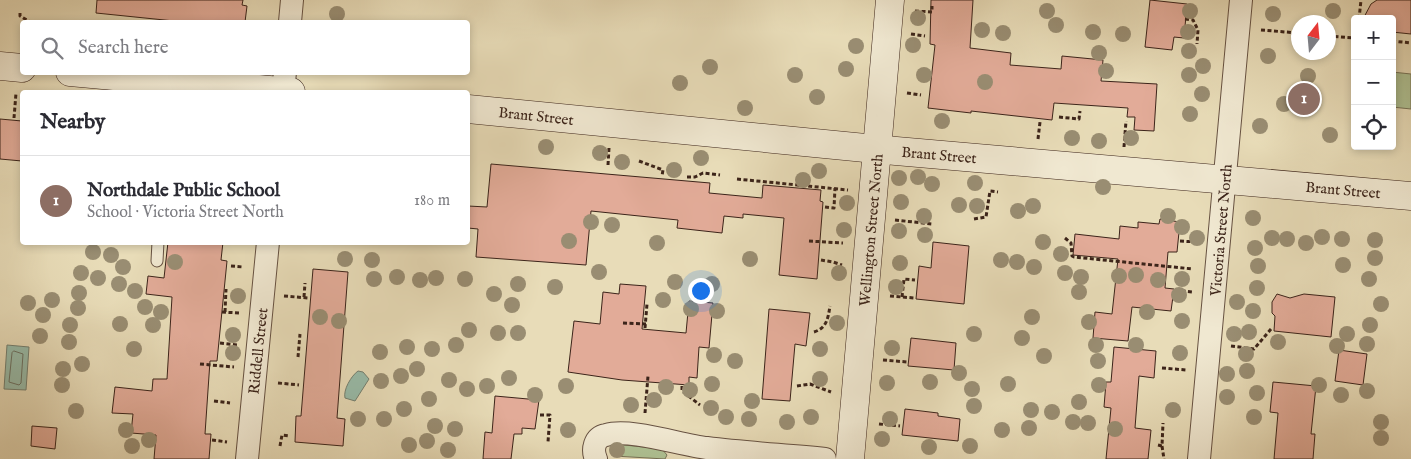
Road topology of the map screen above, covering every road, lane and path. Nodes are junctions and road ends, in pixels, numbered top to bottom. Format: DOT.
graph roads {
  1 [pos="292,0"];
  2 [pos="1242,0"];
  3 [pos="1361,0"];
  4 [pos="898,5"];
  5 [pos="932,6"];
  6 [pos="20,13"];
  7 [pos="1359,15"];
  8 [pos="1185,19"];
  9 [pos="27,20"];
  10 [pos="290,20"];
  11 [pos="1255,30"];
  12 [pos="1291,33"];
  13 [pos="905,34"];
  14 [pos="925,36"];
  15 [pos="1336,37"];
  16 [pos="1351,38"];
  17 [pos="1396,41"];
  18 [pos="1411,43"];
  19 [pos="1197,44"];
  20 [pos="0,66"];
  21 [pos="90,75"];
  22 [pos="285,75"];
  23 [pos="20,80"];
  24 [pos="171,87"];
  25 [pos="238,90"];
  26 [pos="283,90"];
  27 [pos="900,92"];
  28 [pos="921,95"];
  29 [pos="470,109"];
  30 [pos="1080,111"];
  31 [pos="14,118"];
  32 [pos="1059,118"];
  33 [pos="1126,121"];
  34 [pos="1040,122"];
  35 [pos="1038,142"];
  36 [pos="878,149"];
  37 [pos="1124,151"];
  38 [pos="639,161"];
  39 [pos="720,175"];
  40 [pos="662,176"];
  41 [pos="687,176"];
  42 [pos="737,179"];
  43 [pos="1226,179"];
  44 [pos="835,188"];
  45 [pos="852,190"];
  46 [pos="998,192"];
  47 [pos="1411,196"];
  48 [pos="825,207"];
  49 [pos="974,219"];
  50 [pos="889,220"];
  51 [pos="932,224"];
  52 [pos="1065,238"];
  53 [pos="809,240"];
  54 [pos="1180,241"];
  55 [pos="1201,243"];
  56 [pos="847,244"];
  57 [pos="158,245"];
  58 [pos="268,245"];
  59 [pos="821,260"];
  60 [pos="157,261"];
  61 [pos="847,270"];
  62 [pos="1199,270"];
  63 [pos="916,280"];
  64 [pos="305,283"];
  65 [pos="226,289"];
  66 [pos="1175,290"];
  67 [pos="1197,292"];
  68 [pos="882,295"];
  69 [pos="280,296"];
  70 [pos="902,297"];
  71 [pos="914,298"];
  72 [pos="648,304"];
  73 [pos="830,306"];
  74 [pos="246,314"];
  75 [pos="623,323"];
  76 [pos="1271,329"];
  77 [pos="814,332"];
  78 [pos="300,334"];
  79 [pos="220,343"];
  80 [pos="243,345"];
  81 [pos="1225,346"];
  82 [pos="298,357"];
  83 [pos="877,360"];
  84 [pos="907,362"];
  85 [pos="200,364"];
  86 [pos="240,368"];
  87 [pos="1162,368"];
  88 [pos="1190,370"];
  89 [pos="648,376"];
  90 [pos="272,382"];
  91 [pos="299,385"];
  92 [pos="682,386"];
  93 [pos="797,386"];
  94 [pos="835,393"];
  95 [pos="214,401"];
  96 [pos="237,403"];
  97 [pos="700,405"];
  98 [pos="540,415"];
  99 [pos="645,415"];
  100 [pos="871,423"];
  101 [pos="1164,423"];
  102 [pos="900,426"];
  103 [pos="290,436"];
  104 [pos="212,440"];
  105 [pos="548,442"];
  106 [pos="280,446"];
  107 [pos="240,451"];
  108 [pos="697,454"];
  109 [pos="596,459"];
  110 [pos="825,459"];
  111 [pos="850,459"];
  112 [pos="1164,459"];
  113 [pos="1199,459"];
  1 -- 10 [label="street"];
  2 -- 43 [label="street, Victoria Street North"];
  3 -- 7 [label="path"];
  4 -- 5 [label="path"];
  4 -- 36 [label="street, Wellington Street North"];
  6 -- 9 [label="path"];
  8 -- 19 [label="path"];
  11 -- 12 [label="path"];
  13 -- 14 [label="path"];
  15 -- 16 [label="path"];
  17 -- 18 [label="path"];
  20 -- 23 [label="street"];
  21 -- 24 [label="street"];
  22 -- 26 [label="street"];
  23 -- 31 [label="path"];
  24 -- 25 [label="street"];
  27 -- 28 [label="path"];
  29 -- 36 [label="street, Brant Street"];
  30 -- 32 [label="path"];
  33 -- 37 [label="path"];
  34 -- 35 [label="path"];
  36 -- 43 [label="street, Brant Street"];
  36 -- 111 [label="street, Wellington Street North"];
  38 -- 40 [label="path"];
  39 -- 41 [label="path"];
  42 -- 44 [label="path"];
  43 -- 47 [label="street, Brant Street"];
  43 -- 113 [label="street, Victoria Street North"];
  44 -- 45 [label="path"];
  44 -- 48 [label="path"];
  46 -- 49 [label="path"];
  50 -- 51 [label="path"];
  52 -- 62 [label="path"];
  53 -- 56 [label="path"];
  54 -- 55 [label="path"];
  57 -- 60 [label="lane"];
  58 -- 107 [label="street, Riddell Street"];
  59 -- 61 [label="path"];
  63 -- 70 [label="path"];
  64 -- 69 [label="path"];
  65 -- 74 [label="path"];
  66 -- 67 [label="path"];
  68 -- 70 [label="path"];
  70 -- 71 [label="path"];
  72 -- 75 [label="path"];
  73 -- 77 [label="path"];
  76 -- 81 [label="path"];
  78 -- 82 [label="path"];
  79 -- 80 [label="path"];
  83 -- 84 [label="path"];
  85 -- 86 [label="path"];
  87 -- 88 [label="path"];
  89 -- 99 [label="path"];
  90 -- 91 [label="path"];
  92 -- 97 [label="path"];
  93 -- 94 [label="path"];
  95 -- 96 [label="path"];
  98 -- 105 [label="path"];
  100 -- 102 [label="path"];
  101 -- 112 [label="path"];
  103 -- 106 [label="path"];
  104 -- 107 [label="path"];
  108 -- 109 [label="street"];
  108 -- 110 [label="street"];
}
